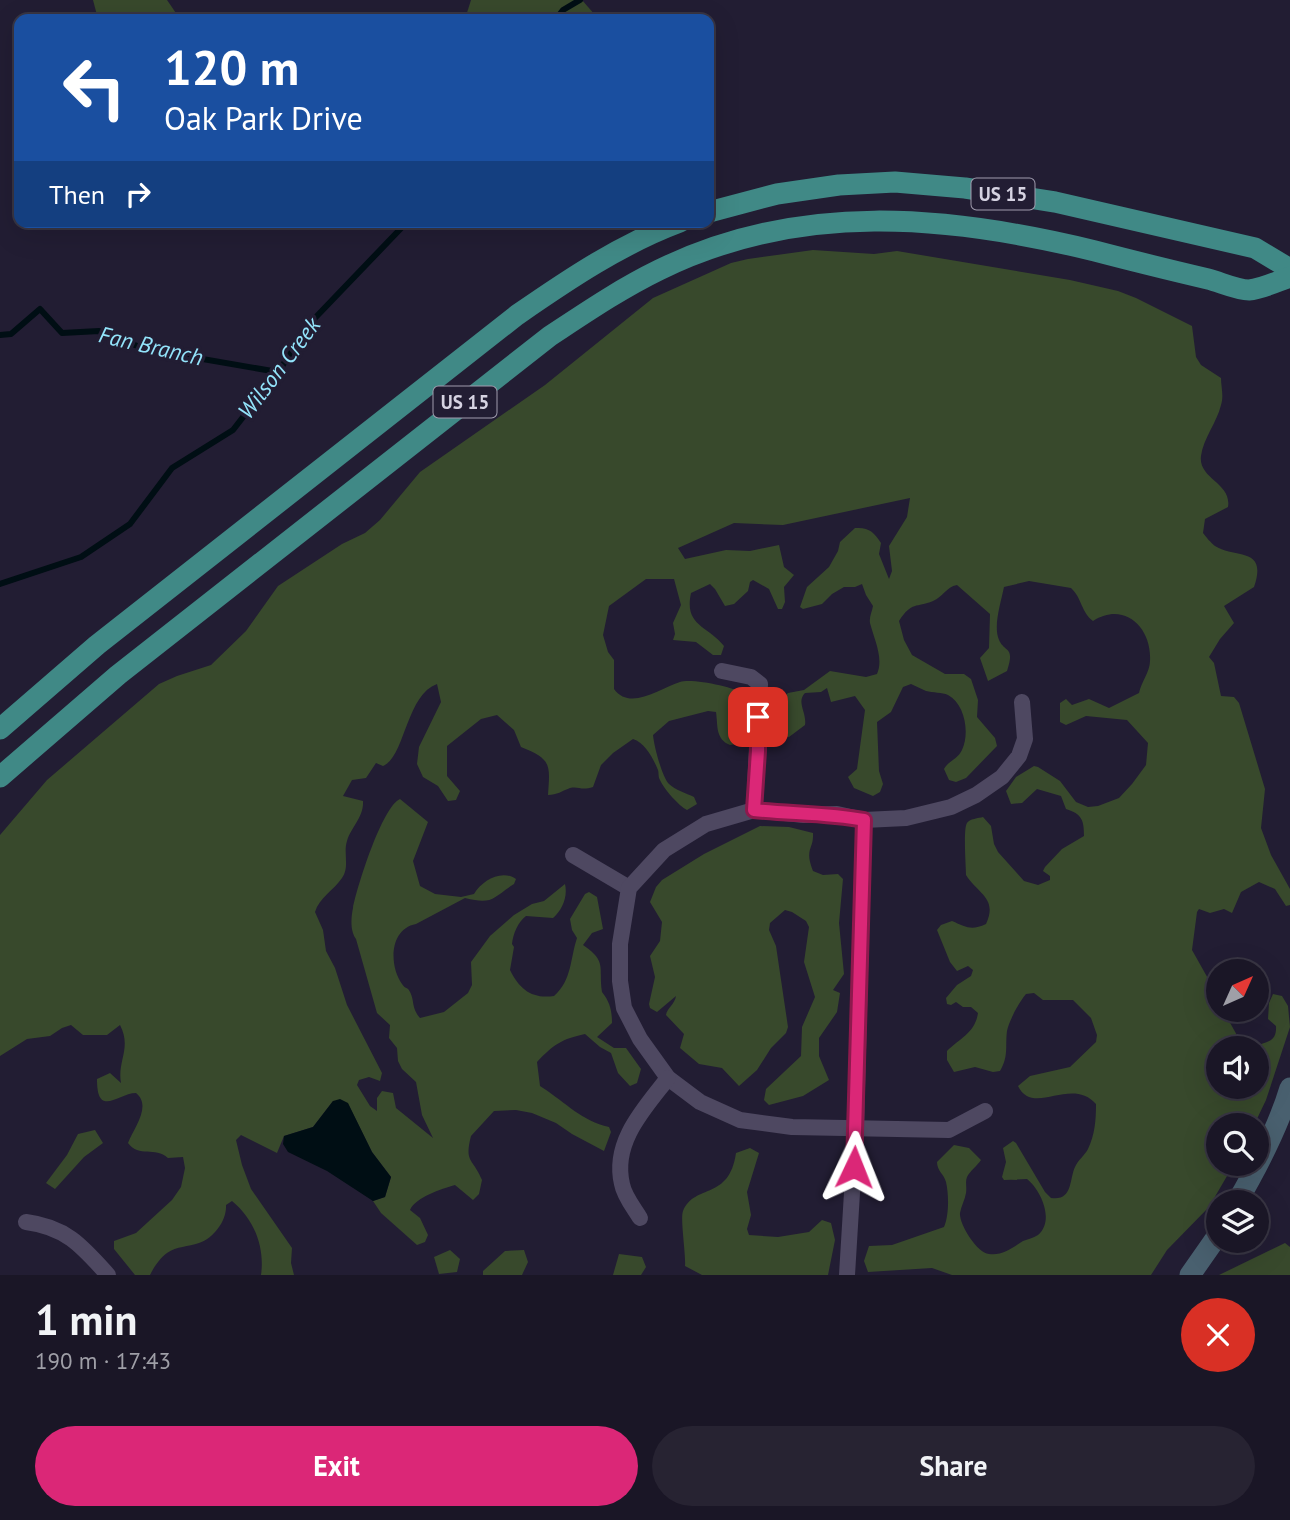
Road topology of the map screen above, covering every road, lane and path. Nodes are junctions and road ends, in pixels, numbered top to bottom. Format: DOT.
graph roads {
  1 [pos="714,211"];
  2 [pos="667,228"];
  3 [pos="1290,269"];
  4 [pos="1290,277"];
  5 [pos="722,671"];
  6 [pos="1022,702"];
  7 [pos="0,729"];
  8 [pos="0,777"];
  9 [pos="754,810"];
  10 [pos="864,820"];
  11 [pos="573,855"];
  12 [pos="629,888"];
  13 [pos="668,1078"];
  14 [pos="1290,1088"];
  15 [pos="985,1111"];
  16 [pos="856,1127"];
  17 [pos="1244,1190"];
  18 [pos="640,1218"];
  19 [pos="26,1222"];
  20 [pos="1206,1252"];
  21 [pos="108,1275"];
  22 [pos="847,1275"];
  23 [pos="1190,1275"];
  1 -- 3 [label="highway, US 15"];
  2 -- 7 [label="highway, US 15"];
  4 -- 8 [label="highway, US 15"];
  5 -- 9 [label="street"];
  6 -- 10 [label="street"];
  9 -- 10 [label="street"];
  9 -- 12 [label="street"];
  10 -- 16 [label="street"];
  11 -- 12 [label="street"];
  12 -- 13 [label="street"];
  13 -- 16 [label="street"];
  13 -- 18 [label="street"];
  14 -- 17 [label="main road"];
  15 -- 16 [label="street"];
  16 -- 22 [label="street"];
  19 -- 21 [label="street"];
  20 -- 23 [label="main road"];
}
